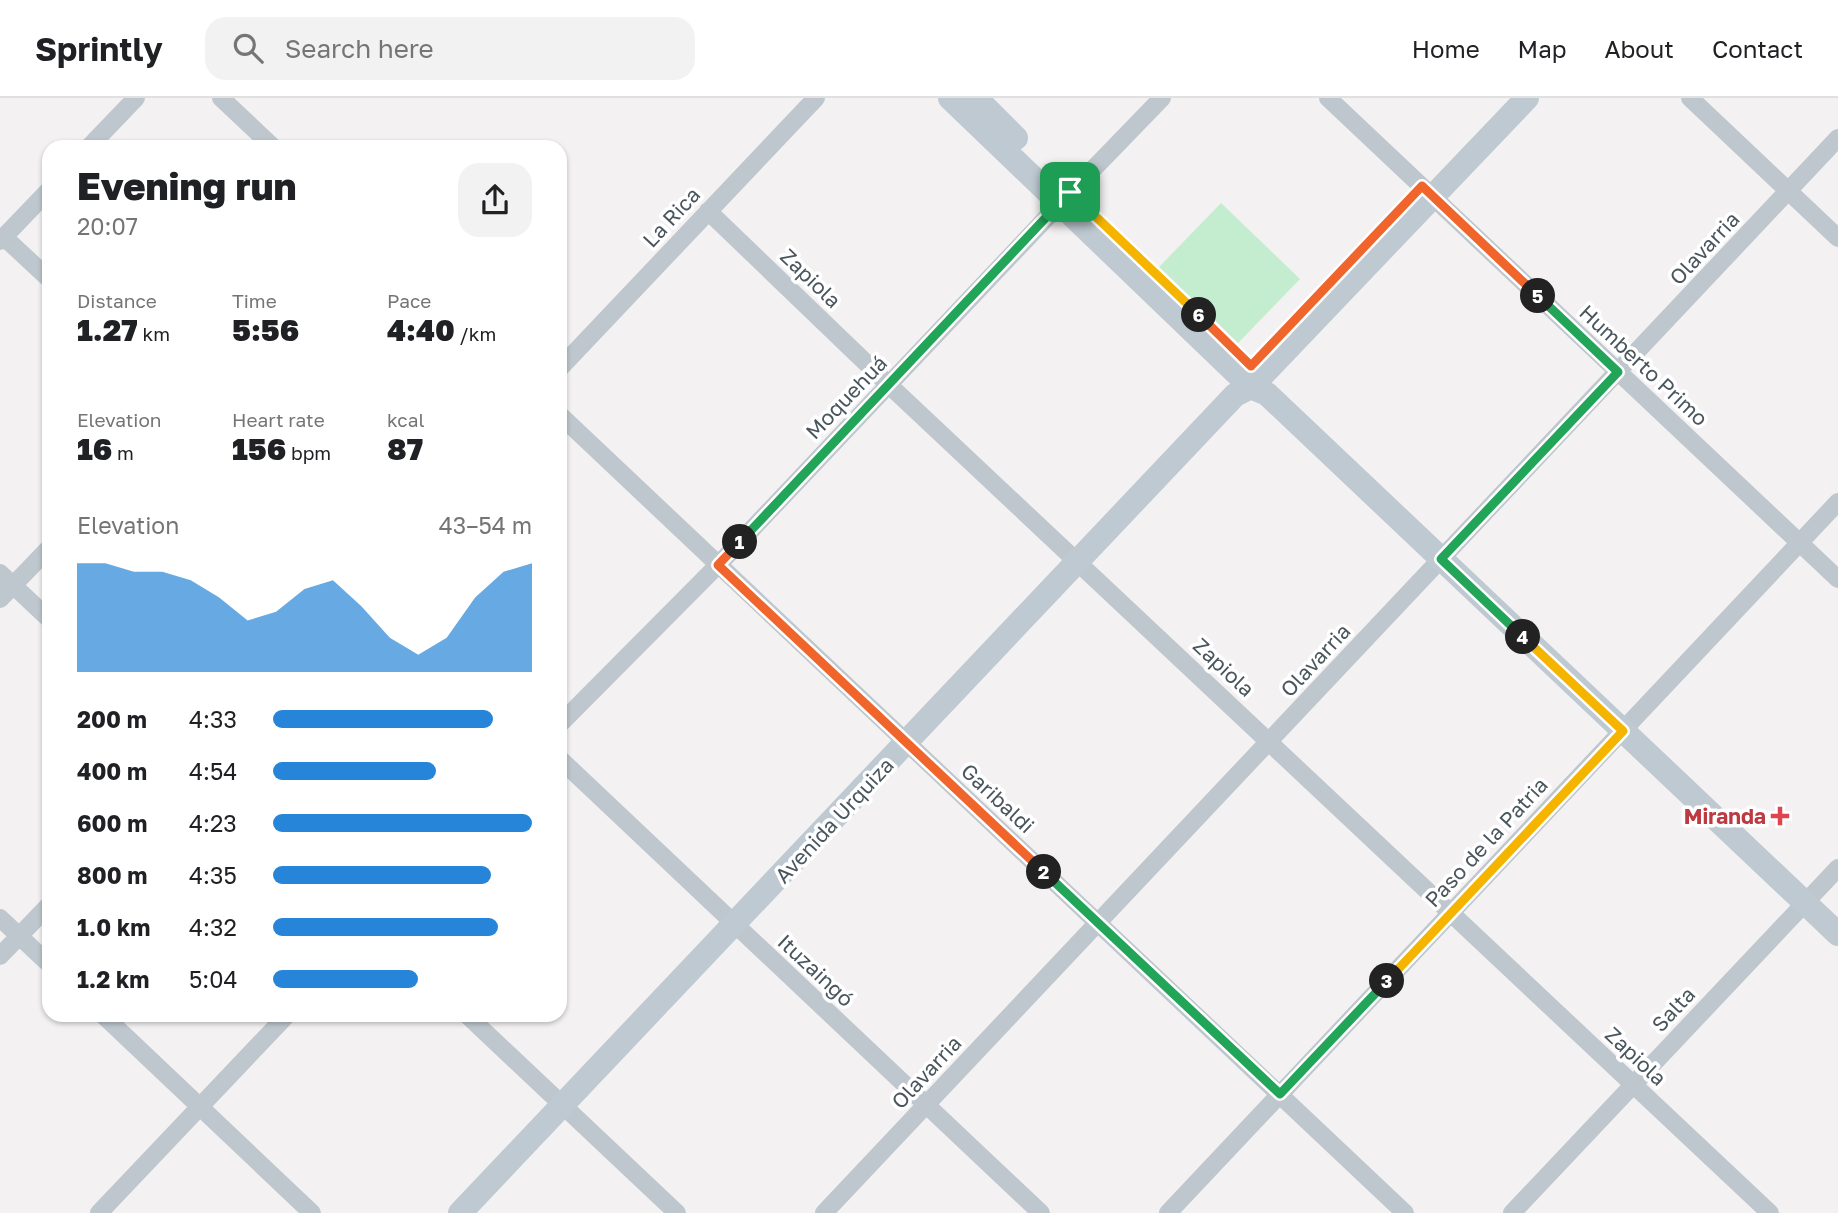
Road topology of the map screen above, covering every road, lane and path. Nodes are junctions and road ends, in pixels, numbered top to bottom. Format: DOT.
graph roads {
  1 [pos="136,98"];
  2 [pos="221,98"];
  3 [pos="816,98"];
  4 [pos="950,98"];
  5 [pos="976,98"];
  6 [pos="1162,98"];
  7 [pos="1328,98"];
  8 [pos="1505,98"];
  9 [pos="1527,98"];
  10 [pos="1690,98"];
  11 [pos="1838,138"];
  12 [pos="96,140"];
  13 [pos="266,140"];
  14 [pos="1427,191"];
  15 [pos="1788,191"];
  16 [pos="42,197"];
  17 [pos="1066,198"];
  18 [pos="708,211"];
  19 [pos="1838,238"];
  20 [pos="2,239"];
  21 [pos="42,273"];
  22 [pos="567,361"];
  23 [pos="1618,372"];
  24 [pos="1251,382"];
  25 [pos="889,385"];
  26 [pos="567,422"];
  27 [pos="1838,502"];
  28 [pos="1800,543"];
  29 [pos="42,553"];
  30 [pos="1441,559"];
  31 [pos="1077,561"];
  32 [pos="718,565"];
  33 [pos="7,579"];
  34 [pos="1838,579"];
  35 [pos="0,599"];
  36 [pos="42,612"];
  37 [pos="567,717"];
  38 [pos="1623,731"];
  39 [pos="1269,741"];
  40 [pos="906,743"];
  41 [pos="567,766"];
  42 [pos="1838,868"];
  43 [pos="1805,903"];
  44 [pos="42,912"];
  45 [pos="1451,913"];
  46 [pos="0,918"];
  47 [pos="1098,923"];
  48 [pos="735,925"];
  49 [pos="1838,934"];
  50 [pos="19,936"];
  51 [pos="0,956"];
  52 [pos="42,957"];
  53 [pos="110,1022"];
  54 [pos="280,1022"];
  55 [pos="474,1022"];
  56 [pos="1633,1085"];
  57 [pos="1280,1094"];
  58 [pos="926,1105"];
  59 [pos="199,1106"];
  60 [pos="564,1106"];
  61 [pos="99,1213"];
  62 [pos="312,1213"];
  63 [pos="460,1213"];
  64 [pos="677,1213"];
  65 [pos="824,1213"];
  66 [pos="1041,1213"];
  67 [pos="1168,1213"];
  68 [pos="1405,1213"];
  69 [pos="1512,1213"];
  70 [pos="1770,1213"];
  1 -- 12 [label="street"];
  2 -- 13 [label="street"];
  3 -- 18 [label="street, La Rica"];
  4 -- 17 [label="main road"];
  5 -- 17 [label="main road"];
  6 -- 17 [label="street, Moquehuá"];
  7 -- 14 [label="street, Humberto Primo"];
  8 -- 14 [label="main road, Avenida Urquiza"];
  9 -- 14 [label="main road, Avenida Urquiza"];
  10 -- 15 [label="street"];
  11 -- 15 [label="street, Olavarria"];
  14 -- 23 [label="street, Humberto Primo"];
  14 -- 24 [label="main road, Avenida Urquiza"];
  15 -- 19 [label="street"];
  15 -- 23 [label="street, Olavarria"];
  16 -- 20 [label="street"];
  17 -- 24 [label="main road"];
  17 -- 25 [label="street, Moquehuá"];
  18 -- 22 [label="street, La Rica"];
  18 -- 25 [label="street, Zapiola"];
  20 -- 21 [label="street"];
  23 -- 28 [label="street, Humberto Primo"];
  23 -- 30 [label="street, Olavarria"];
  24 -- 30 [label="main road"];
  24 -- 31 [label="main road, Avenida Urquiza"];
  25 -- 31 [label="street, Zapiola"];
  25 -- 32 [label="street, Moquehuá"];
  26 -- 32 [label="street, Garibaldi"];
  27 -- 28 [label="street, Paso de la Patria"];
  28 -- 34 [label="street, Humberto Primo"];
  28 -- 38 [label="street, Paso de la Patria"];
  29 -- 33 [label="street"];
  30 -- 38 [label="main road"];
  30 -- 39 [label="street, Olavarria"];
  31 -- 39 [label="street, Zapiola"];
  31 -- 40 [label="main road, Avenida Urquiza"];
  32 -- 37 [label="street, Moquehuá"];
  32 -- 40 [label="street, Garibaldi"];
  33 -- 35 [label="street"];
  33 -- 36 [label="street"];
  38 -- 43 [label="main road"];
  38 -- 45 [label="street, Paso de la Patria"];
  39 -- 45 [label="street, Zapiola"];
  39 -- 47 [label="street, Olavarria"];
  40 -- 47 [label="street, Garibaldi"];
  40 -- 48 [label="main road, Avenida Urquiza"];
  41 -- 48 [label="street, Ituzaingó"];
  42 -- 43 [label="street, Salta"];
  43 -- 49 [label="main road"];
  43 -- 56 [label="street, Salta"];
  44 -- 50 [label="street"];
  45 -- 56 [label="street, Zapiola"];
  45 -- 57 [label="street, Paso de la Patria"];
  46 -- 50 [label="street"];
  47 -- 57 [label="street, Garibaldi"];
  47 -- 58 [label="street, Olavarria"];
  48 -- 58 [label="street, Ituzaingó"];
  48 -- 60 [label="main road, Avenida Urquiza"];
  50 -- 51 [label="street"];
  50 -- 52 [label="street"];
  53 -- 59 [label="street"];
  54 -- 59 [label="street"];
  55 -- 60 [label="street"];
  56 -- 69 [label="street, Salta"];
  56 -- 70 [label="street, Zapiola"];
  57 -- 67 [label="street, Paso de la Patria"];
  57 -- 68 [label="street, Garibaldi"];
  58 -- 65 [label="street, Olavarria"];
  58 -- 66 [label="street, Ituzaingó"];
  59 -- 61 [label="street"];
  59 -- 62 [label="street"];
  60 -- 63 [label="main road, Avenida Urquiza"];
  60 -- 64 [label="street"];
}
